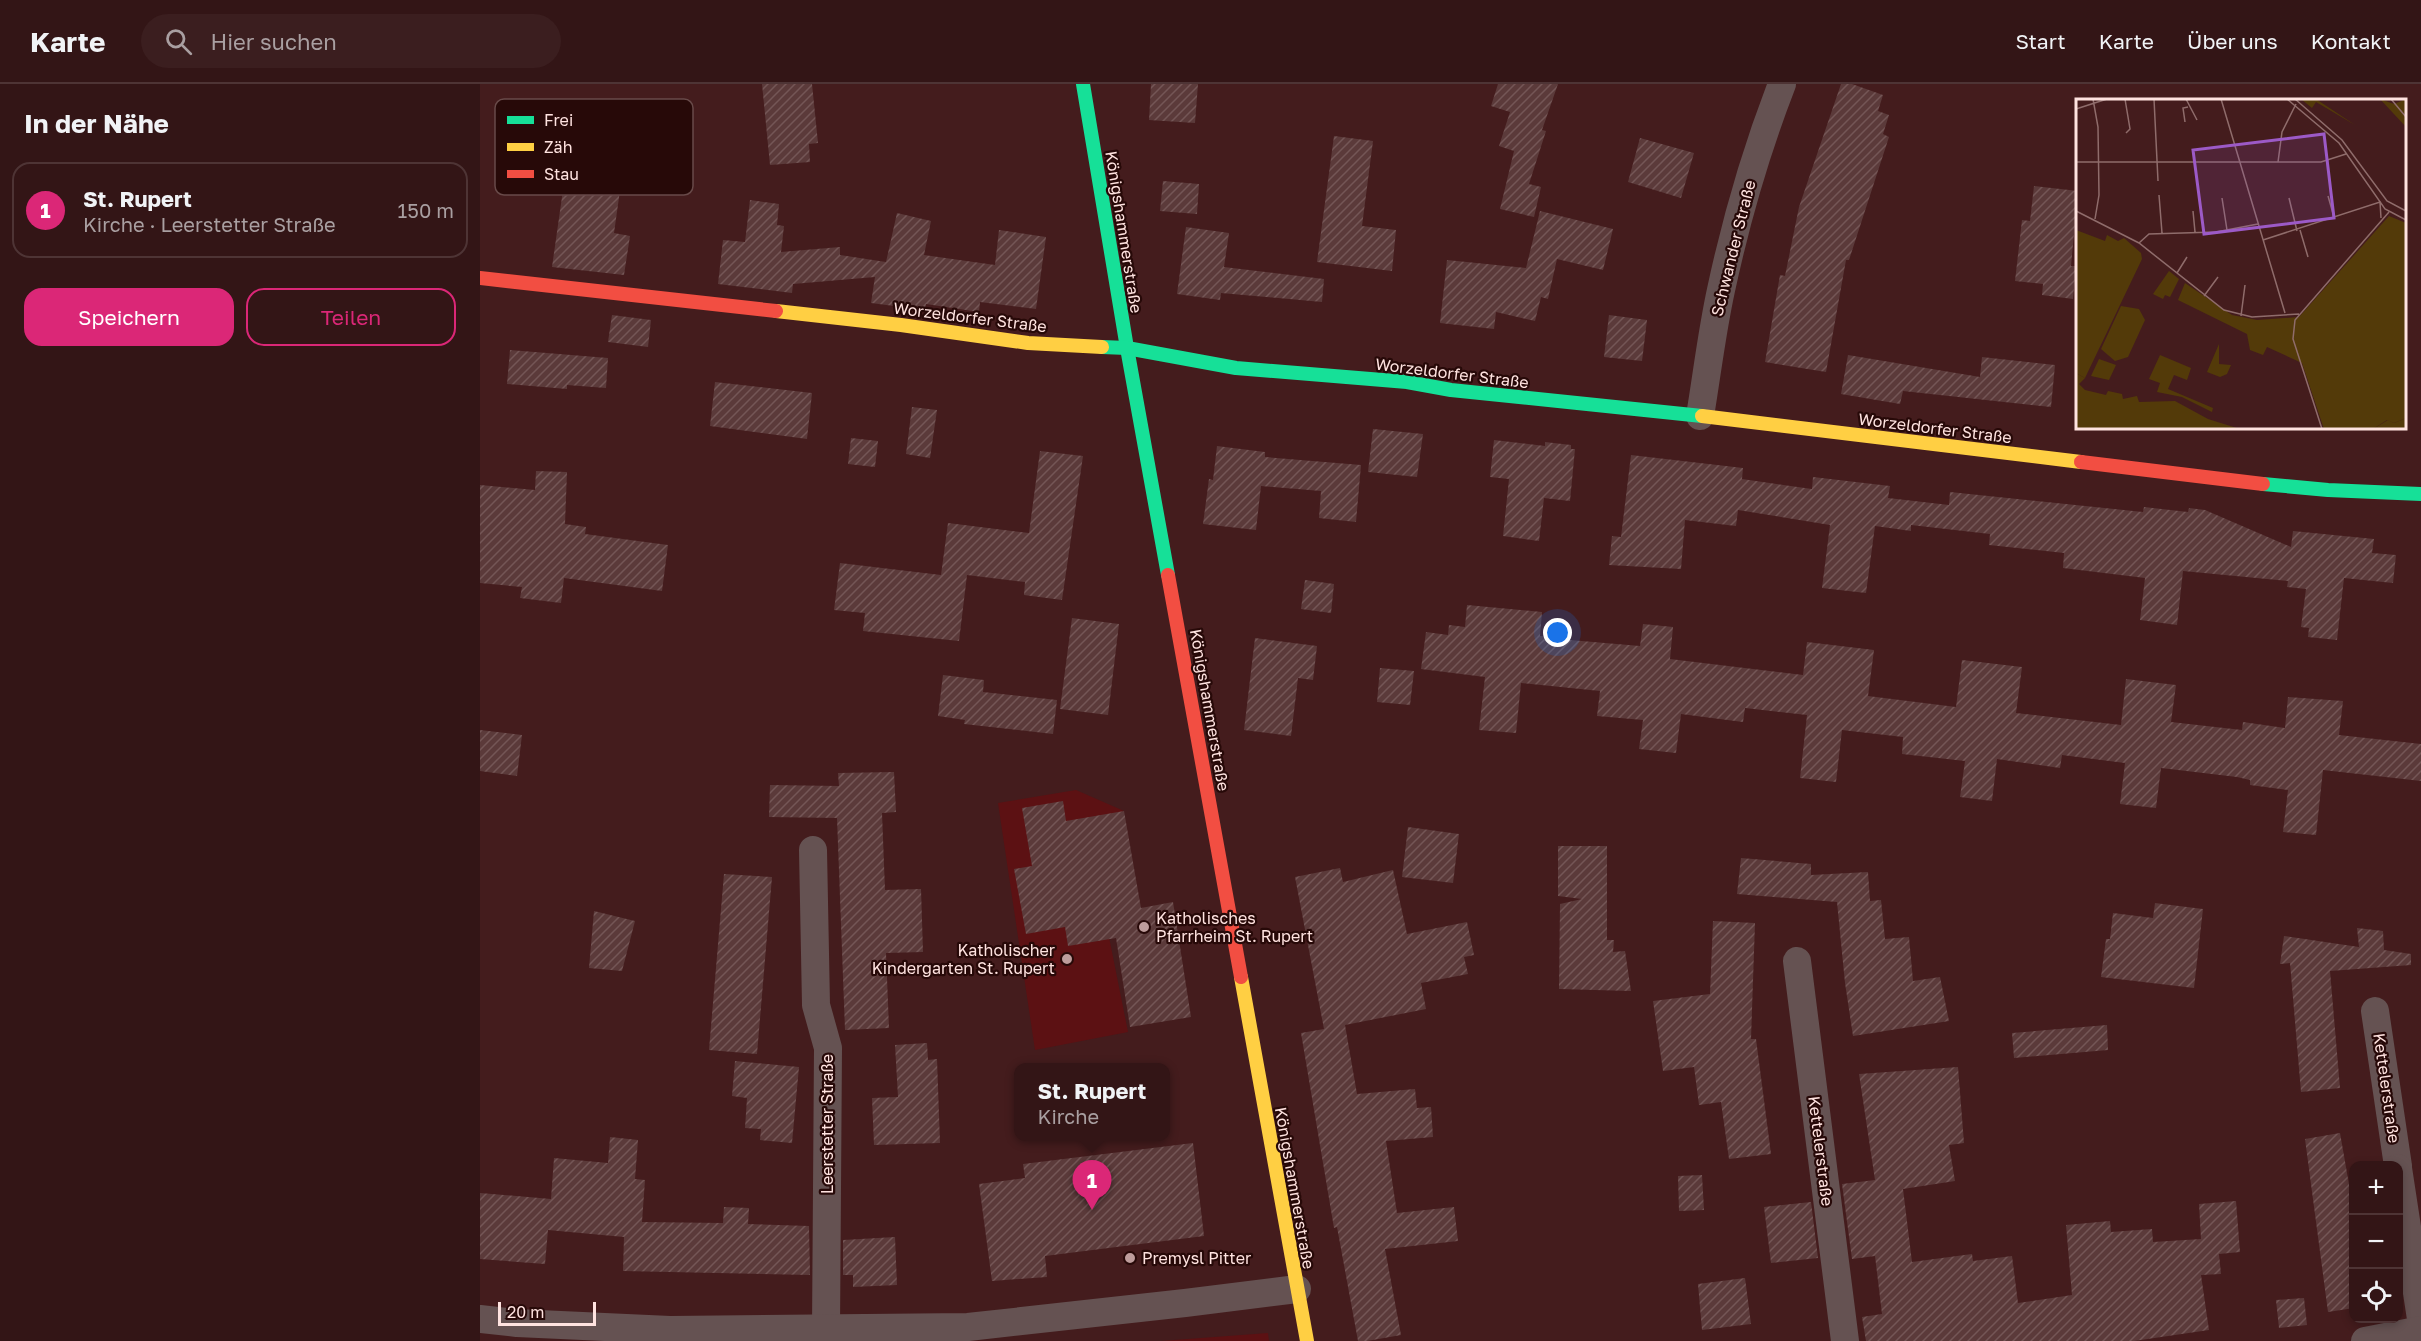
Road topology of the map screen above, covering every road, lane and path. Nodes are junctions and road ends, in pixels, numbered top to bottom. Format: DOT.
graph roads {
  1 [pos="1083,84"];
  2 [pos="1782,84"];
  3 [pos="480,278"];
  4 [pos="1127,348"];
  5 [pos="1700,416"];
  6 [pos="2421,494"];
  7 [pos="813,850"];
  8 [pos="1797,961"];
  9 [pos="2375,1011"];
  10 [pos="2397,1161"];
  11 [pos="2403,1200"];
  12 [pos="1297,1289"];
  13 [pos="480,1319"];
  14 [pos="2421,1319"];
  15 [pos="826,1329"];
  16 [pos="2421,1330"];
  17 [pos="1307,1341"];
  18 [pos="1845,1341"];
  19 [pos="2365,1341"];
  1 -- 4 [label="street, Königshammerstraße"];
  2 -- 5 [label="street, Schwander Straße"];
  3 -- 4 [label="street, Worzeldorfer Straße"];
  4 -- 5 [label="street, Worzeldorfer Straße"];
  4 -- 12 [label="street, Königshammerstraße"];
  5 -- 6 [label="street, Worzeldorfer Straße"];
  7 -- 15 [label="street, Leerstetter Straße"];
  8 -- 18 [label="street, Kettelerstraße"];
  9 -- 10 [label="street, Kettelerstraße"];
  11 -- 14 [label="street, Kettelerstraße"];
  12 -- 15 [label="street"];
  12 -- 17 [label="street, Königshammerstraße"];
  13 -- 15 [label="street"];
  16 -- 19 [label="street"];
}
